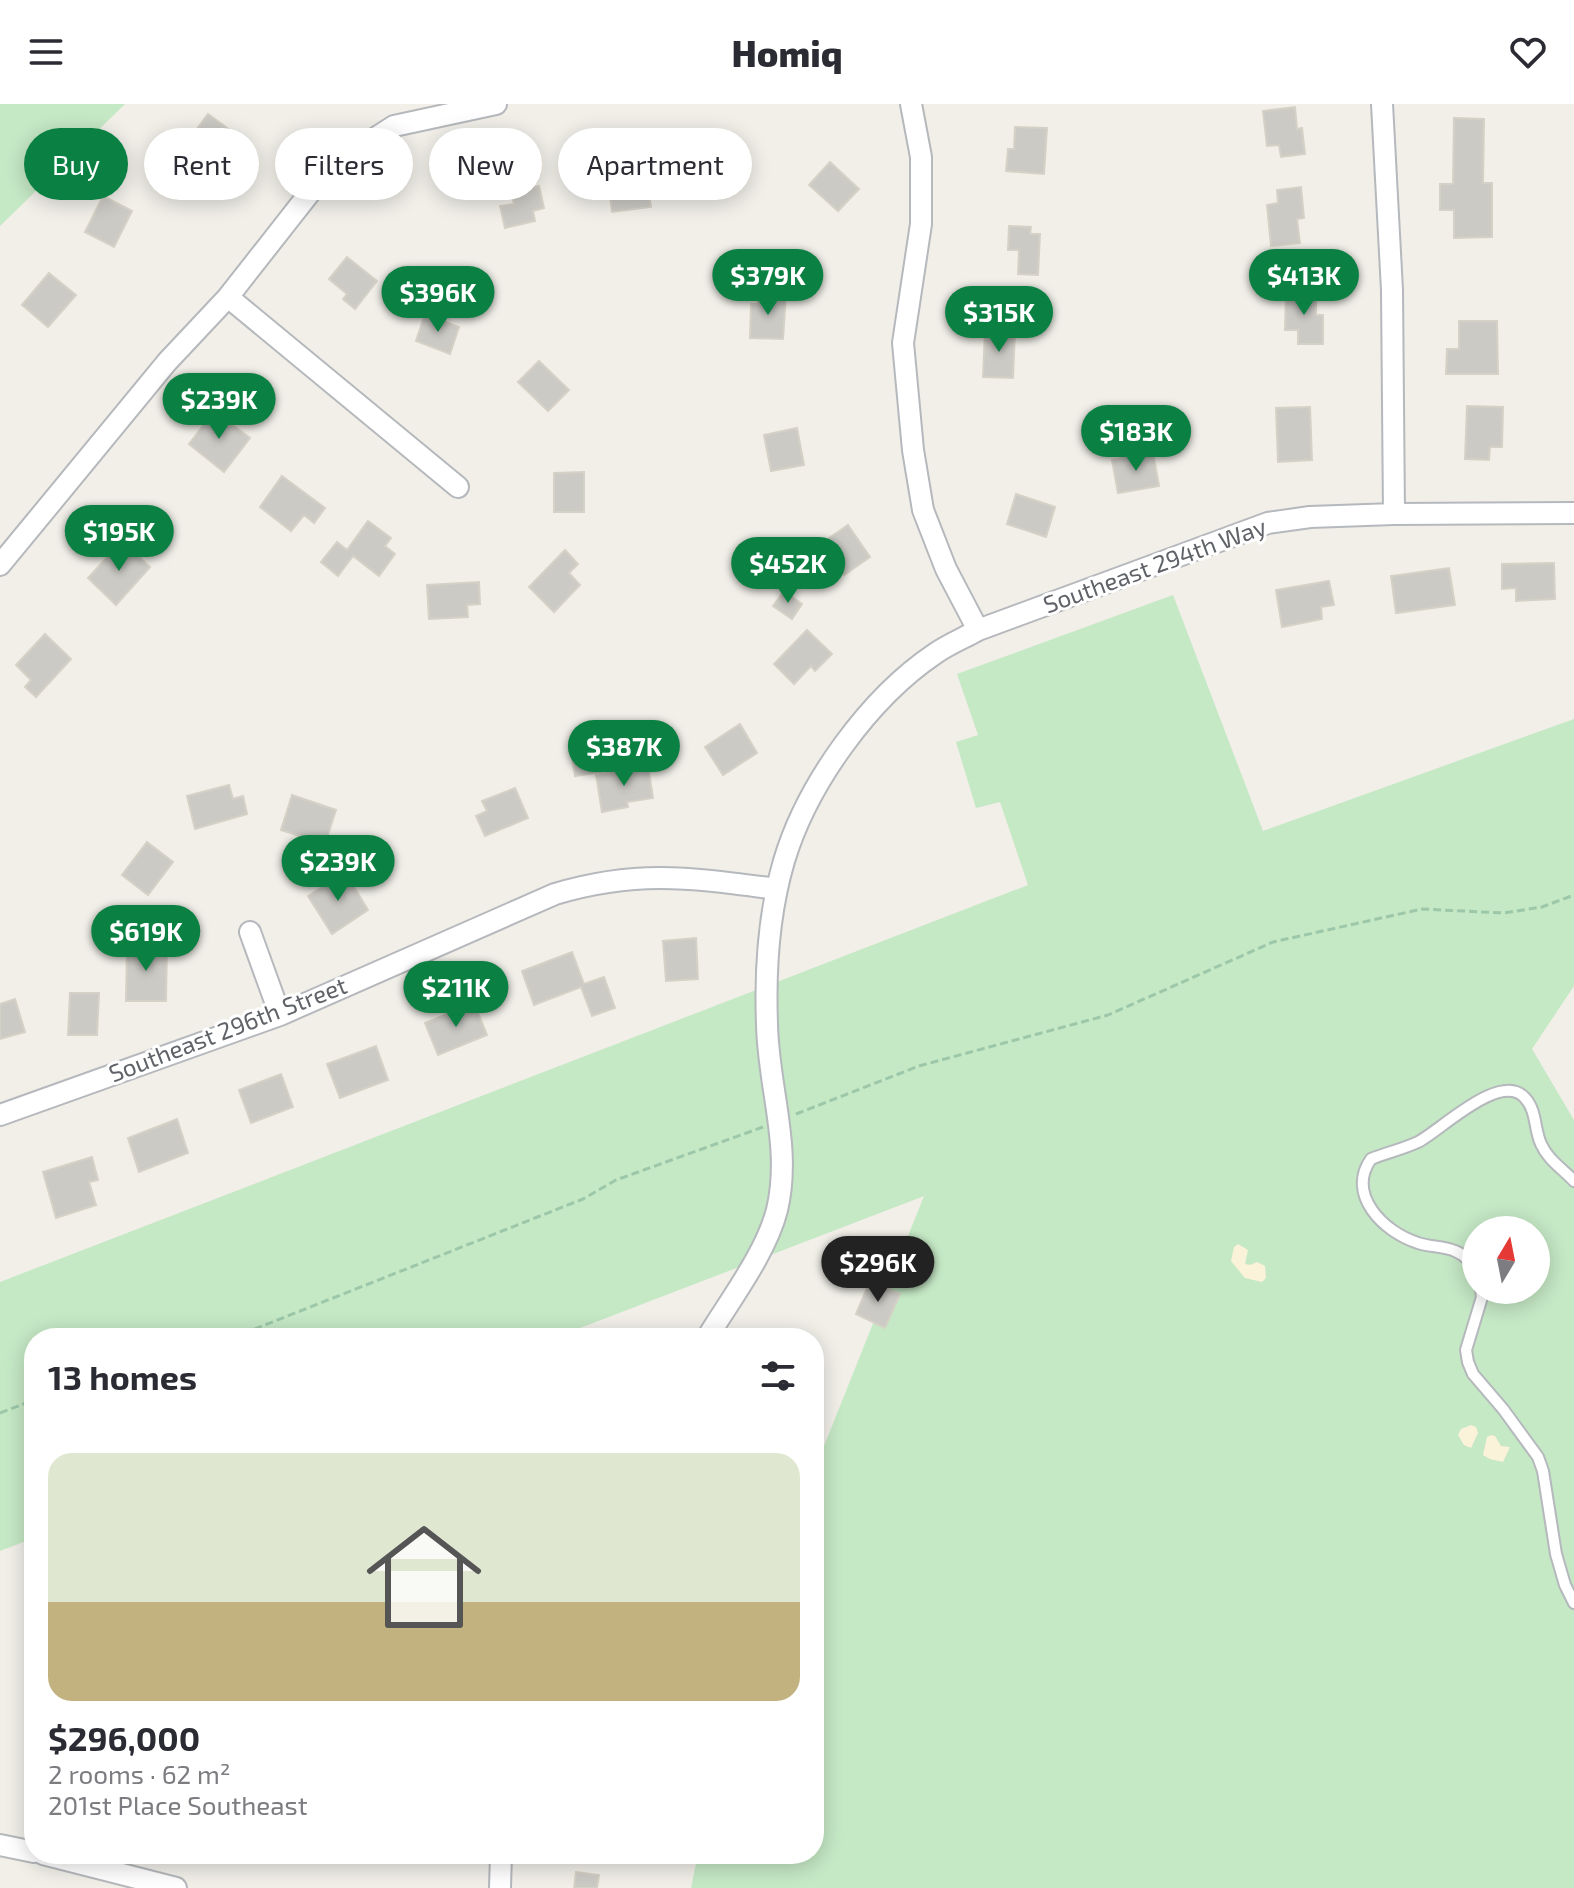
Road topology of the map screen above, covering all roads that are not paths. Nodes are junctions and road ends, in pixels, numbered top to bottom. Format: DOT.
graph roads {
  1 [pos="496,104"];
  2 [pos="911,104"];
  3 [pos="1382,104"];
  4 [pos="456,108"];
  5 [pos="228,297"];
  6 [pos="458,487"];
  7 [pos="1574,513"];
  8 [pos="1394,514"];
  9 [pos="0,565"];
  10 [pos="978,630"];
  11 [pos="777,889"];
  12 [pos="250,932"];
  13 [pos="280,1015"];
  14 [pos="0,1115"];
  15 [pos="1574,1181"];
  16 [pos="1462,1255"];
  17 [pos="1480,1304"];
  18 [pos="713,1328"];
  19 [pos="1574,1603"];
  20 [pos="0,1845"];
  21 [pos="24,1850"];
  22 [pos="82,1864"];
  23 [pos="501,1864"];
  24 [pos="176,1888"];
  25 [pos="500,1888"];
  1 -- 4 [label="street"];
  2 -- 10 [label="street"];
  3 -- 8 [label="street"];
  4 -- 5 [label="street"];
  5 -- 6 [label="street"];
  5 -- 9 [label="street"];
  7 -- 8 [label="street, Southeast 294th Way"];
  8 -- 10 [label="street, Southeast 294th Way"];
  10 -- 11 [label="street, Southeast 294th Way"];
  11 -- 13 [label="street, Southeast 296th Street"];
  11 -- 18 [label="street, Southeast 294th Way"];
  12 -- 13 [label="street"];
  13 -- 14 [label="street, Southeast 296th Street"];
  15 -- 16 [label="lane"];
  17 -- 19 [label="lane"];
  20 -- 21 [label="street"];
  22 -- 24 [label="street"];
  23 -- 25 [label="street"];
}
